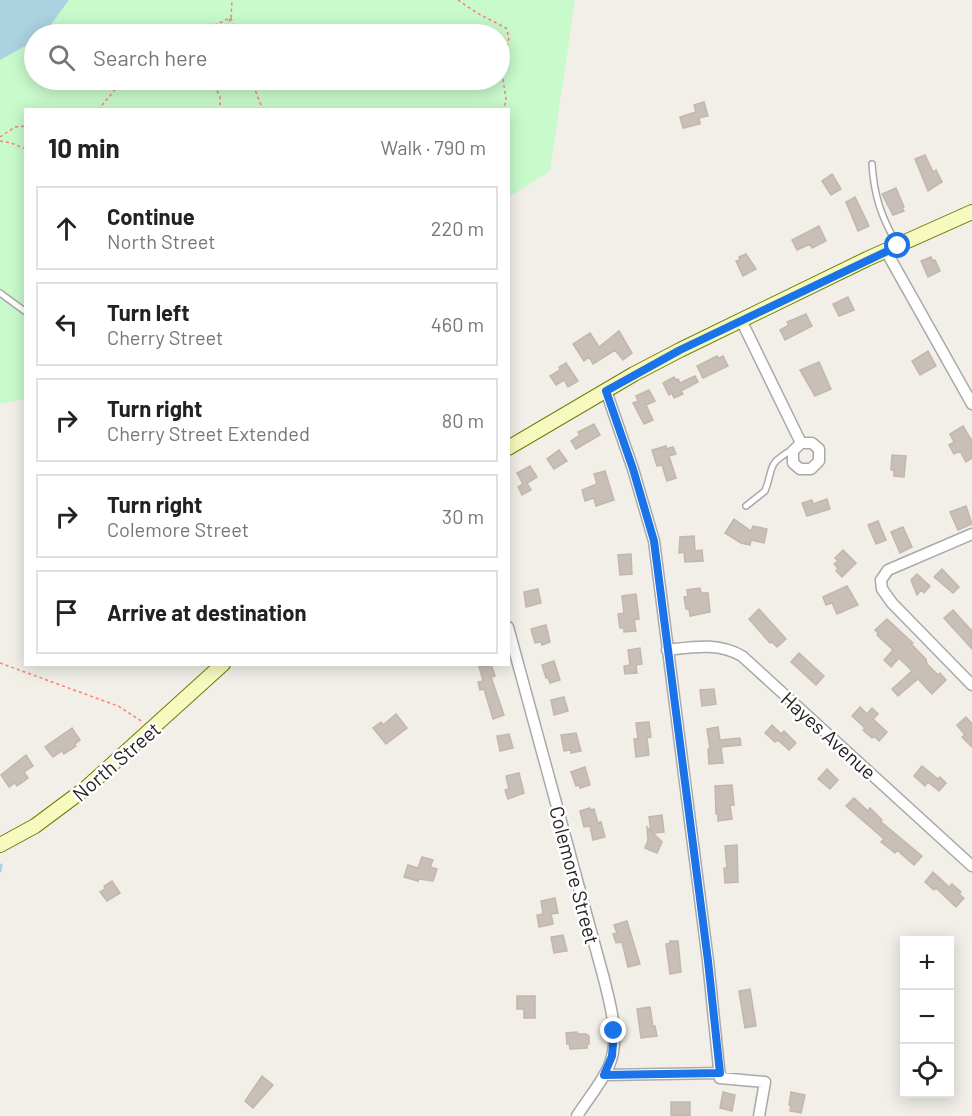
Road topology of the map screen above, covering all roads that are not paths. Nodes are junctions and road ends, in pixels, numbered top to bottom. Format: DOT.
graph roads {
  1 [pos="872,164"];
  2 [pos="972,212"];
  3 [pos="892,248"];
  4 [pos="0,293"];
  5 [pos="24,311"];
  6 [pos="741,320"];
  7 [pos="606,391"];
  8 [pos="972,404"];
  9 [pos="797,446"];
  10 [pos="510,447"];
  11 [pos="746,506"];
  12 [pos="972,534"];
  13 [pos="510,634"];
  14 [pos="667,650"];
  15 [pos="221,666"];
  16 [pos="972,685"];
  17 [pos="0,845"];
  18 [pos="972,867"];
  19 [pos="720,1073"];
  20 [pos="604,1075"];
  21 [pos="577,1116"];
  22 [pos="759,1116"];
  1 -- 3 [label="lane"];
  2 -- 3 [label="main road"];
  3 -- 6 [label="main road"];
  3 -- 8 [label="street"];
  4 -- 5 [label="lane"];
  6 -- 7 [label="main road"];
  6 -- 9 [label="street"];
  7 -- 10 [label="main road"];
  7 -- 14 [label="street"];
  9 -- 11 [label="lane"];
  12 -- 16 [label="street"];
  13 -- 20 [label="street, Colemore Street"];
  14 -- 18 [label="street, Hayes Avenue"];
  14 -- 19 [label="street"];
  15 -- 17 [label="main road, North Street"];
  19 -- 20 [label="street"];
  19 -- 22 [label="street"];
  20 -- 21 [label="street, Colemore Street"];
}
